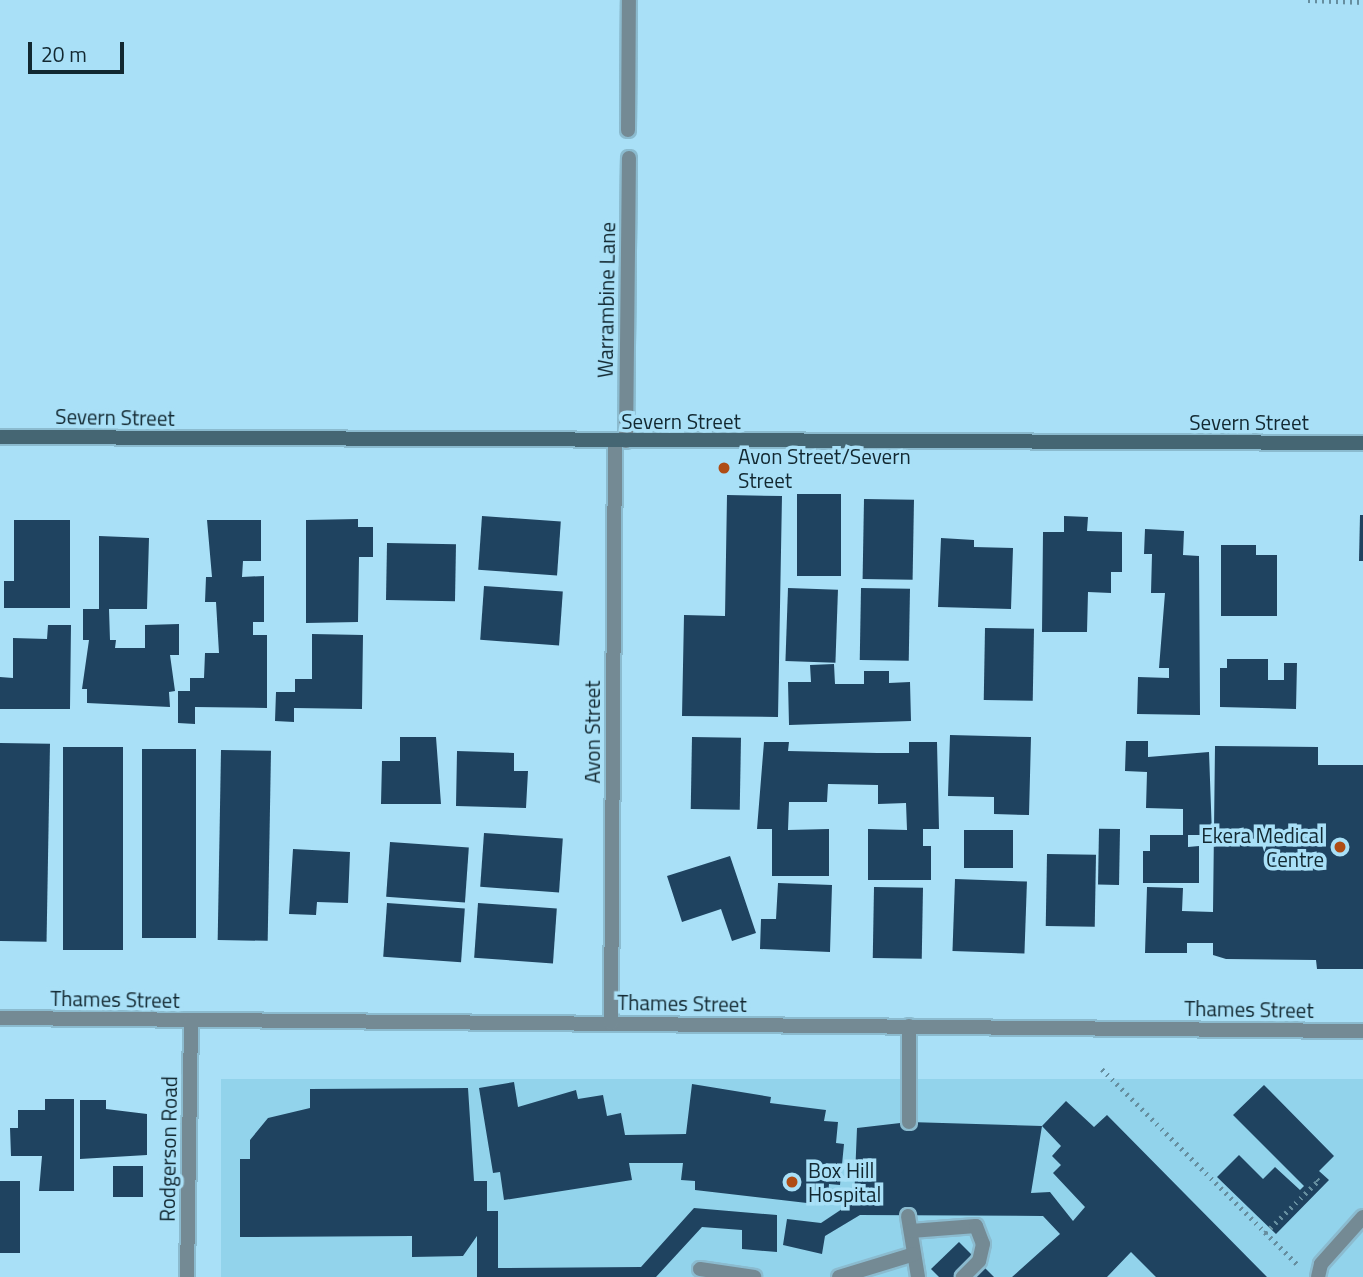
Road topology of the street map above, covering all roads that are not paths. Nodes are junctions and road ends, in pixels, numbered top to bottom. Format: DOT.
graph roads {
  1 [pos="629,0"];
  2 [pos="628,130"];
  3 [pos="629,158"];
  4 [pos="0,437"];
  5 [pos="620,442"];
  6 [pos="1363,443"];
  7 [pos="0,1018"];
  8 [pos="191,1021"];
  9 [pos="611,1023"];
  10 [pos="909,1026"];
  11 [pos="1363,1031"];
  12 [pos="909,1122"];
  13 [pos="1363,1217"];
  14 [pos="914,1254"];
  15 [pos="700,1269"];
  16 [pos="187,1277"];
  17 [pos="754,1277"];
  18 [pos="839,1277"];
  19 [pos="918,1277"];
  20 [pos="963,1277"];
  21 [pos="1318,1277"];
  1 -- 2 [label="street"];
  3 -- 5 [label="street, Warrambine Lane"];
  4 -- 5 [label="street, Severn Street"];
  5 -- 6 [label="street, Severn Street"];
  5 -- 9 [label="street, Avon Street"];
  7 -- 8 [label="street, Thames Street"];
  8 -- 9 [label="street, Thames Street"];
  8 -- 16 [label="street, Rodgerson Road"];
  9 -- 10 [label="street, Thames Street"];
  10 -- 11 [label="street, Thames Street"];
  10 -- 12 [label="street"];
  13 -- 21 [label="street"];
  14 -- 18 [label="street"];
  14 -- 19 [label="street"];
  14 -- 20 [label="street"];
  15 -- 17 [label="street"];
}
